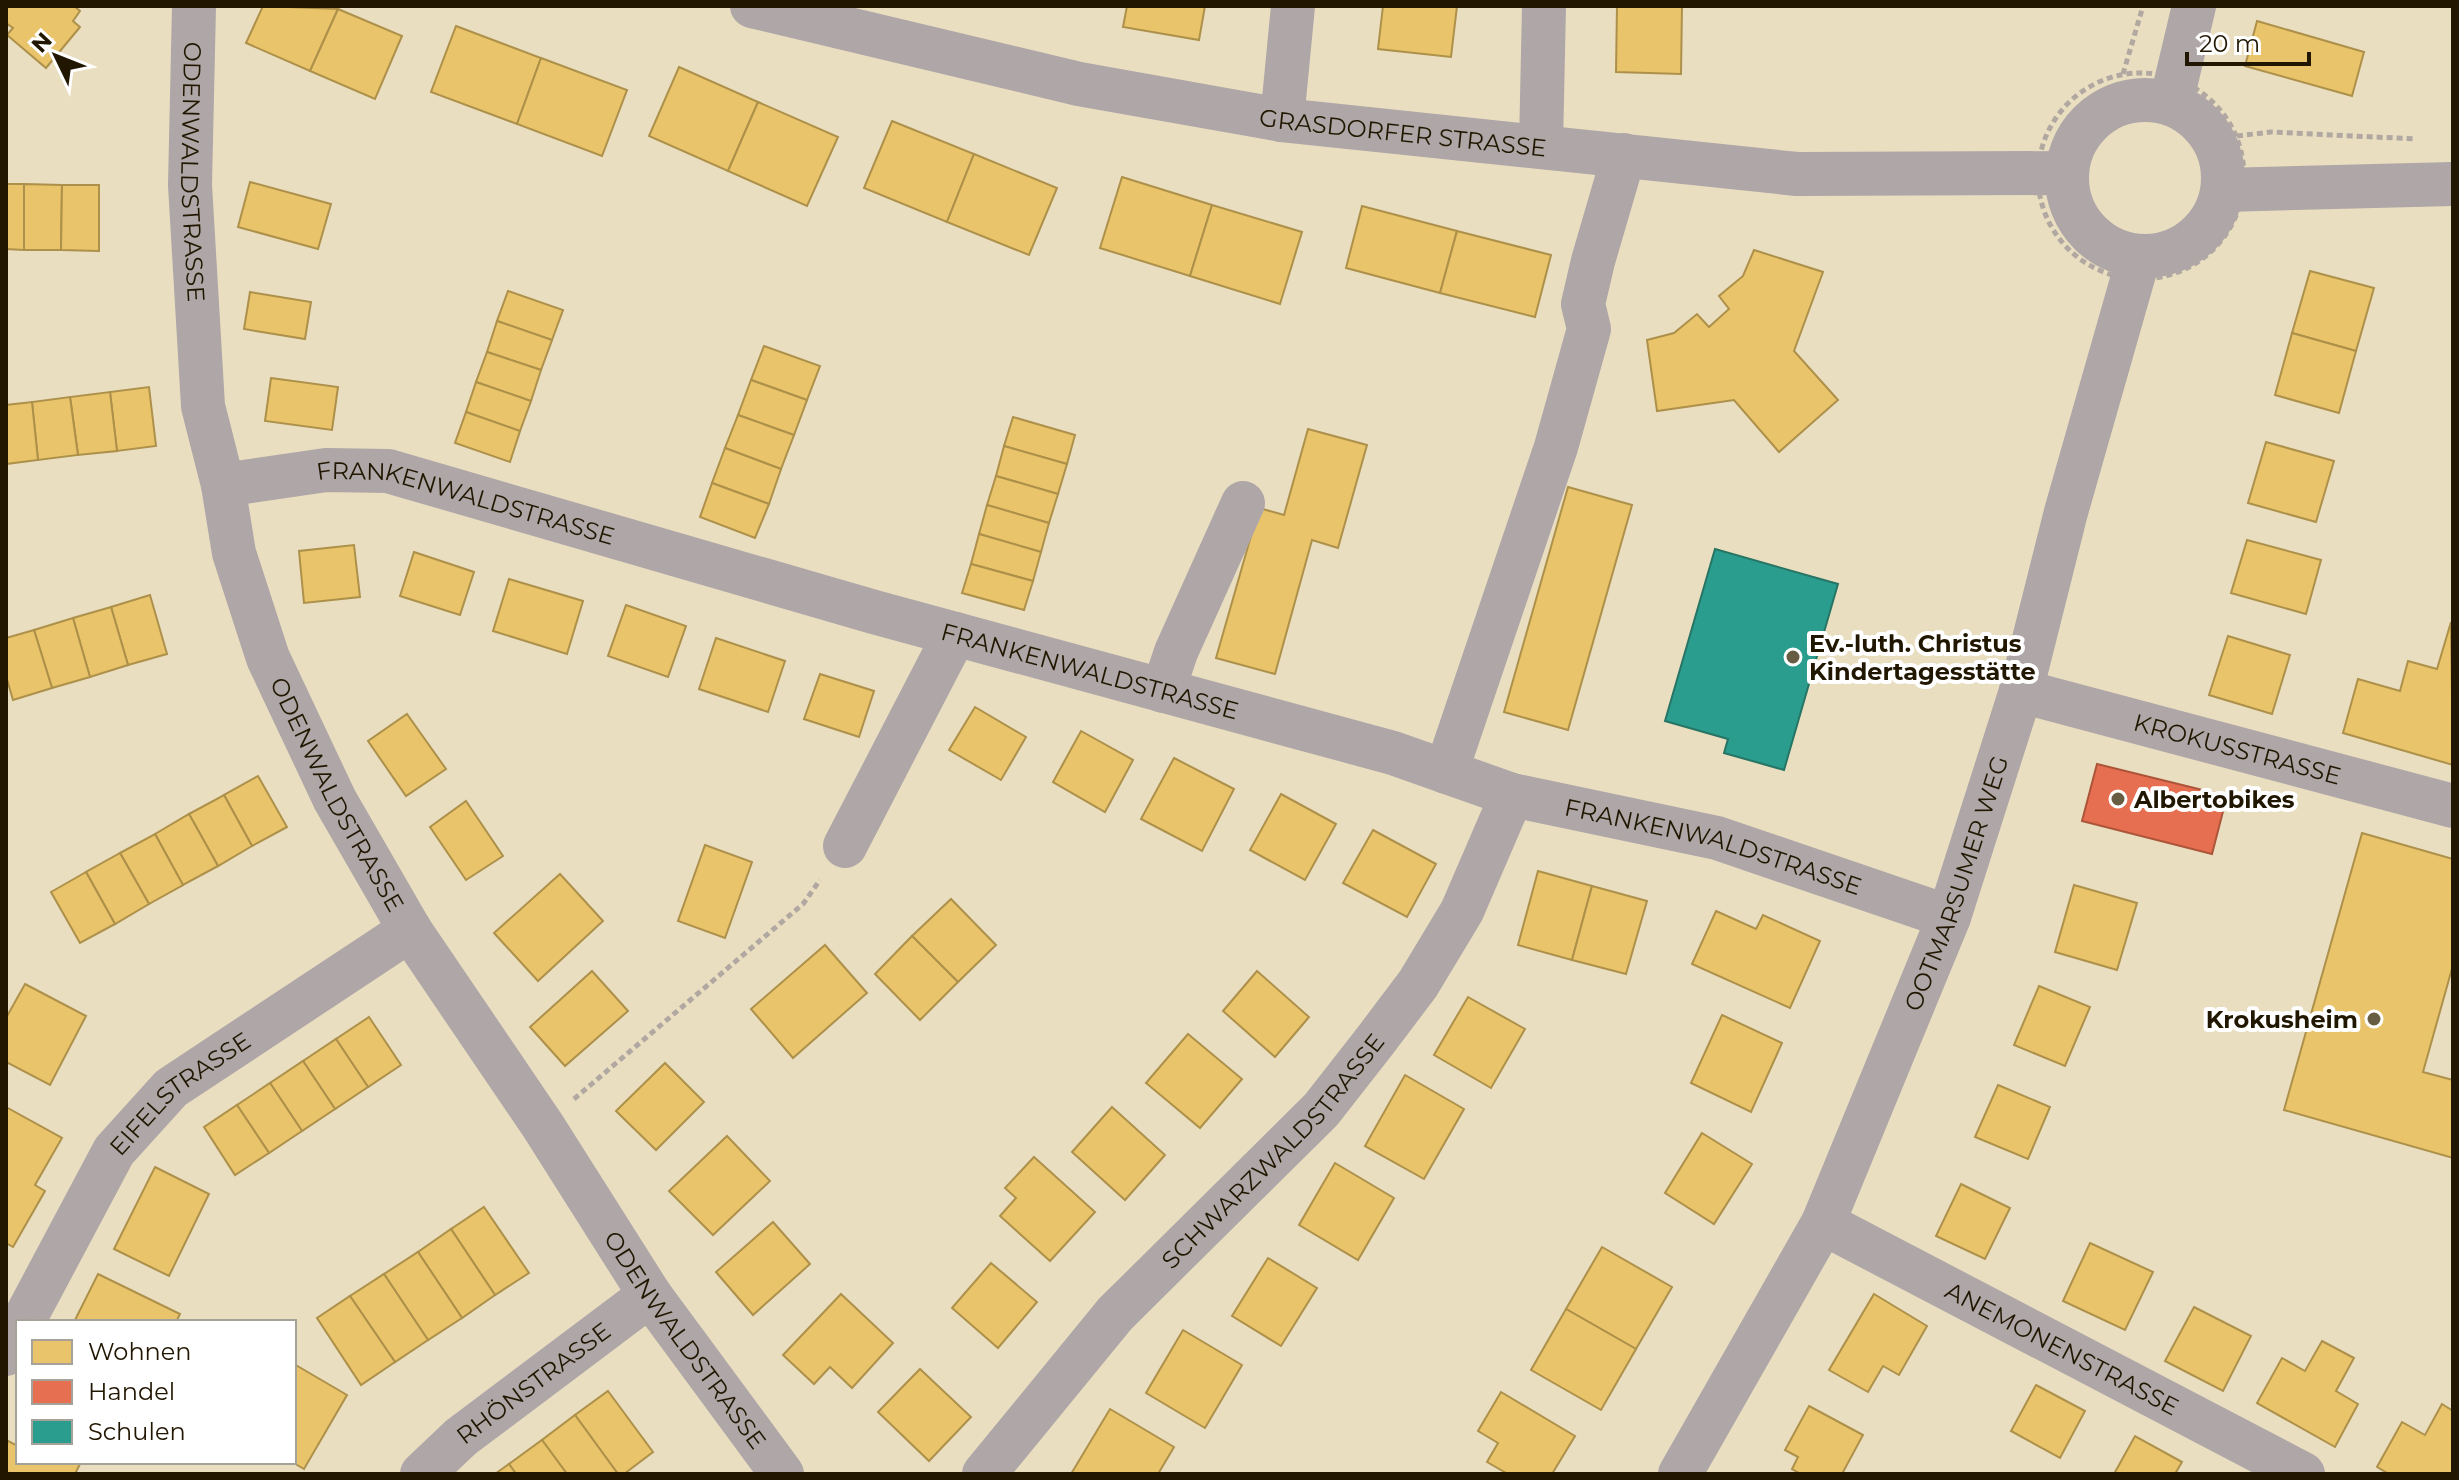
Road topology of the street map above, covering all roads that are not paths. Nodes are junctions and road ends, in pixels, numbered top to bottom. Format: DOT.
graph roads {
  1 [pos="194,6"];
  2 [pos="752,6"];
  3 [pos="1293,6"];
  4 [pos="1544,6"];
  5 [pos="2194,6"];
  6 [pos="835,16"];
  7 [pos="2173,91"];
  8 [pos="1282,120"];
  9 [pos="1541,145"];
  10 [pos="1624,155"];
  11 [pos="2052,173"];
  12 [pos="2453,184"];
  13 [pos="2234,189"];
  14 [pos="2135,268"];
  15 [pos="223,485"];
  16 [pos="1243,503"];
  17 [pos="955,634"];
  18 [pos="1163,691"];
  19 [pos="2021,691"];
  20 [pos="1446,772"];
  21 [pos="1512,795"];
  22 [pos="2453,806"];
  23 [pos="845,846"];
  24 [pos="1949,917"];
  25 [pos="410,930"];
  26 [pos="1823,1223"];
  27 [pos="650,1295"];
  28 [pos="24,1320"];
  29 [pos="16,1336"];
  30 [pos="6,1354"];
  31 [pos="422,1474"];
  32 [pos="782,1474"];
  33 [pos="984,1474"];
  34 [pos="1680,1474"];
  35 [pos="2303,1474"];
  1 -- 15 [label="street, ODENWALDSTRASSE"];
  2 -- 6 [label="street, GRASDORFER STRASSE"];
  3 -- 8 [label="street"];
  4 -- 9 [label="street"];
  5 -- 7 [label="street"];
  6 -- 8 [label="street, GRASDORFER STRASSE"];
  7 -- 11 [label="street"];
  7 -- 13 [label="street"];
  8 -- 9 [label="street, GRASDORFER STRASSE"];
  9 -- 10 [label="street, GRASDORFER STRASSE"];
  10 -- 11 [label="street, GRASDORFER STRASSE"];
  10 -- 20 [label="street"];
  11 -- 14 [label="street"];
  12 -- 13 [label="street"];
  13 -- 14 [label="street"];
  14 -- 19 [label="street, OOTMARSUMER WEG"];
  15 -- 17 [label="street, FRANKENWALDSTRASSE"];
  15 -- 25 [label="street, ODENWALDSTRASSE"];
  16 -- 18 [label="street"];
  17 -- 18 [label="street, FRANKENWALDSTRASSE"];
  17 -- 23 [label="street"];
  18 -- 20 [label="street, FRANKENWALDSTRASSE"];
  19 -- 22 [label="street, KROKUSSTRASSE"];
  19 -- 24 [label="street, OOTMARSUMER WEG"];
  20 -- 21 [label="street, FRANKENWALDSTRASSE"];
  21 -- 24 [label="street, FRANKENWALDSTRASSE"];
  21 -- 33 [label="street, SCHWARZWALDSTRASSE"];
  24 -- 26 [label="street, OOTMARSUMER WEG"];
  25 -- 27 [label="street, ODENWALDSTRASSE"];
  25 -- 28 [label="street, EIFELSTRASSE"];
  26 -- 34 [label="street, OOTMARSUMER WEG"];
  26 -- 35 [label="street, ANEMONENSTRASSE"];
  27 -- 31 [label="street, RHÖNSTRASSE"];
  27 -- 32 [label="street, ODENWALDSTRASSE"];
  29 -- 30 [label="street"];
}
